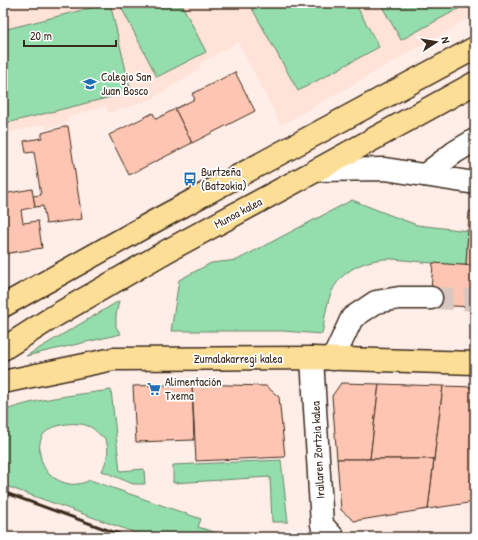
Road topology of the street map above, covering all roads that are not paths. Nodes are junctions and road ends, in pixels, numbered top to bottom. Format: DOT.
graph roads {
  1 [pos="475,48"];
  2 [pos="475,83"];
  3 [pos="475,140"];
  4 [pos="317,170"];
  5 [pos="425,175"];
  6 [pos="475,183"];
  7 [pos="431,298"];
  8 [pos="3,306"];
  9 [pos="3,349"];
  10 [pos="323,359"];
  11 [pos="475,363"];
  12 [pos="3,382"];
  13 [pos="333,537"];
  1 -- 8 [label="main road"];
  2 -- 4 [label="main road, Munoa kalea"];
  3 -- 5 [label="street"];
  4 -- 5 [label="street"];
  4 -- 9 [label="main road, Munoa kalea"];
  5 -- 6 [label="street"];
  7 -- 10 [label="street"];
  10 -- 11 [label="main road, Zumalakarregi kalea"];
  10 -- 12 [label="main road, Zumalakarregi kalea"];
  10 -- 13 [label="street, Irailaren Zortzia kalea"];
}
